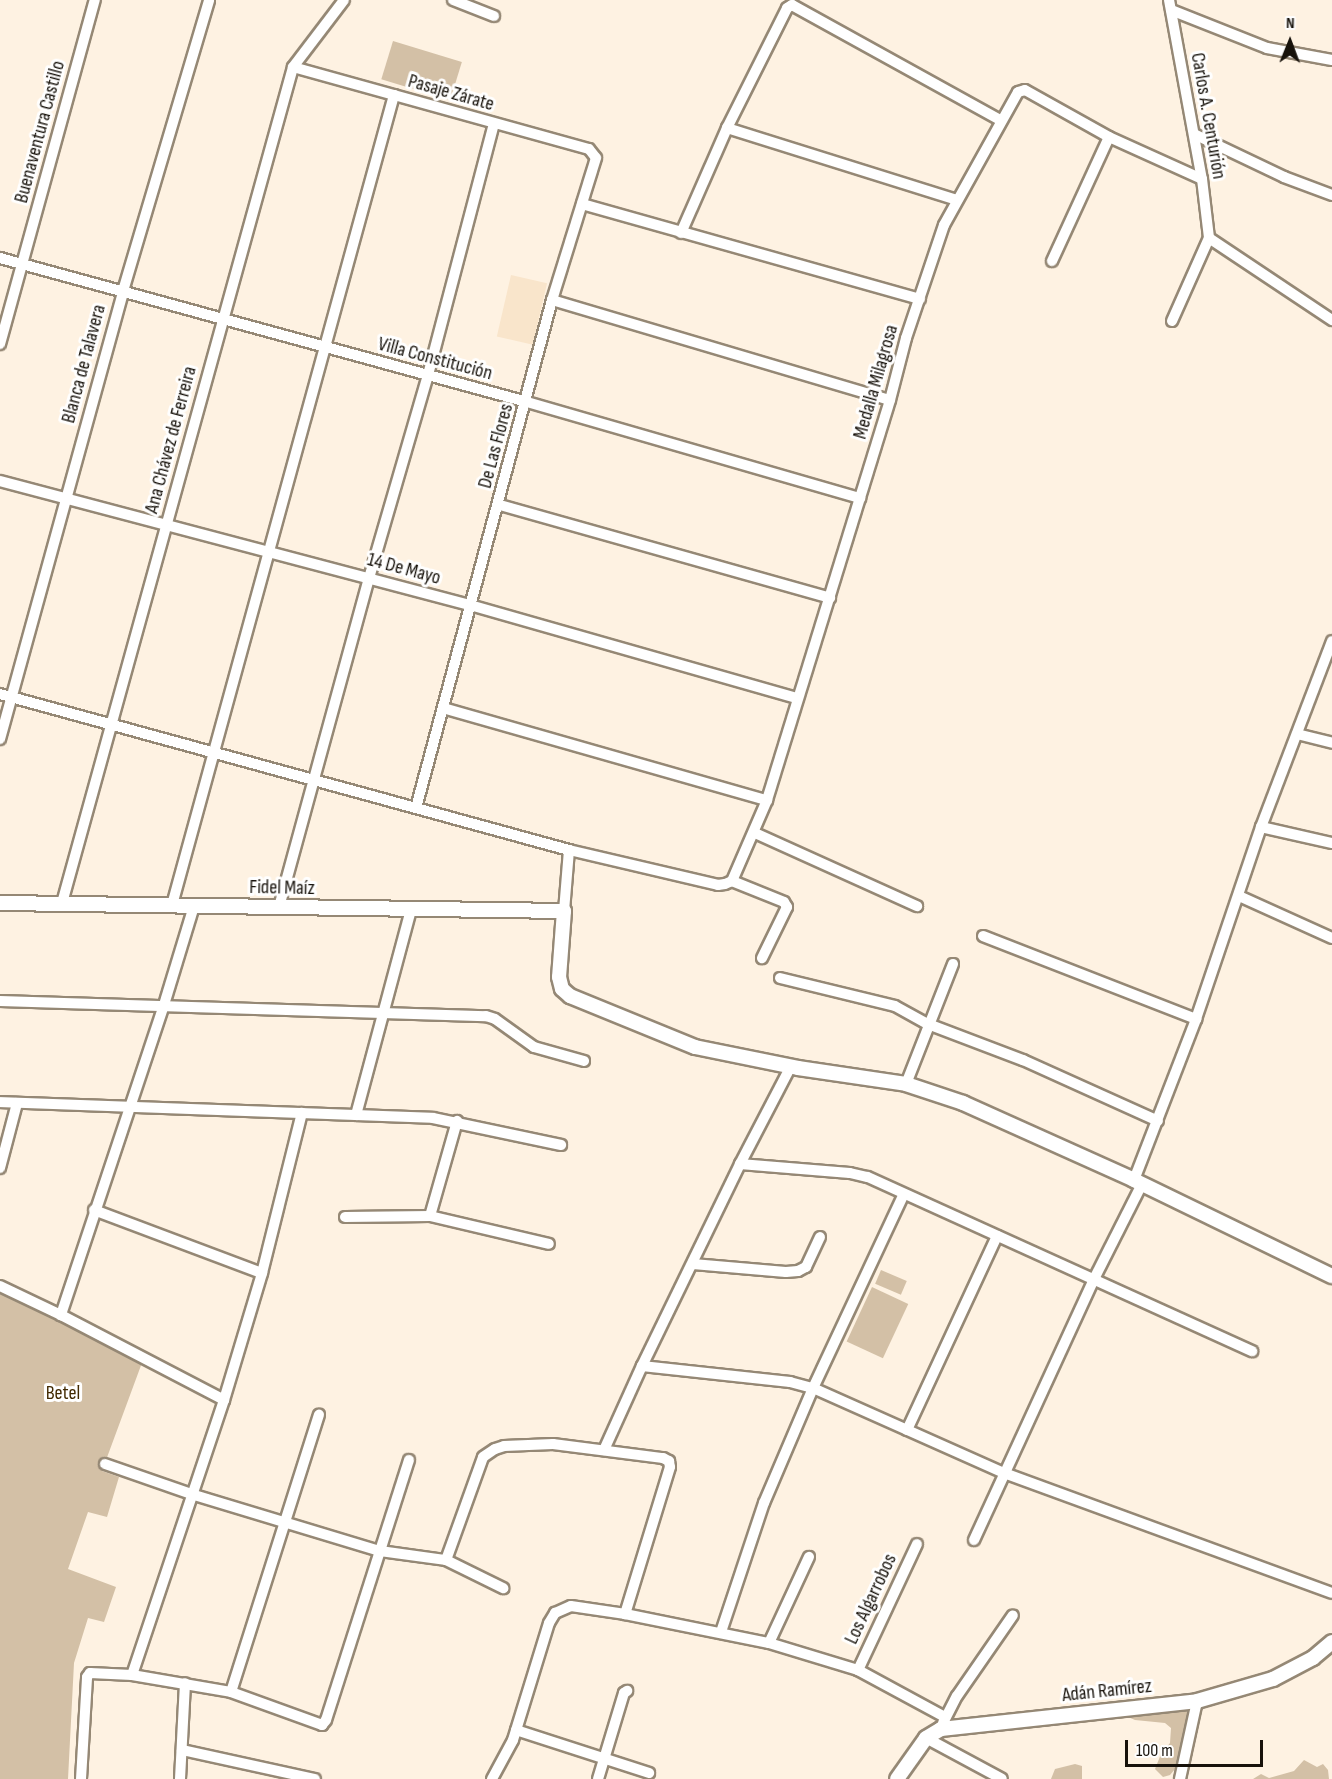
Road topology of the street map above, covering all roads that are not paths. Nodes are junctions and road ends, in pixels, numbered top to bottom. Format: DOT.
graph roads {
  1 [pos="95,0"];
  2 [pos="208,0"];
  3 [pos="344,0"];
  4 [pos="453,0"];
  5 [pos="1170,5"];
  6 [pos="494,16"];
  7 [pos="1332,60"];
  8 [pos="293,67"];
  9 [pos="394,96"];
  10 [pos="1000,120"];
  11 [pos="494,123"];
  12 [pos="727,128"];
  13 [pos="1194,134"];
  14 [pos="1109,137"];
  15 [pos="596,158"];
  16 [pos="1202,179"];
  17 [pos="1332,195"];
  18 [pos="957,200"];
  19 [pos="582,204"];
  20 [pos="681,233"];
  21 [pos="1209,238"];
  22 [pos="0,258"];
  23 [pos="1052,261"];
  24 [pos="22,263"];
  25 [pos="123,291"];
  26 [pos="920,298"];
  27 [pos="552,300"];
  28 [pos="223,319"];
  29 [pos="1332,320"];
  30 [pos="1172,321"];
  31 [pos="0,344"];
  32 [pos="324,348"];
  33 [pos="428,375"];
  34 [pos="890,400"];
  35 [pos="527,402"];
  36 [pos="0,481"];
  37 [pos="65,498"];
  38 [pos="860,498"];
  39 [pos="500,505"];
  40 [pos="166,525"];
  41 [pos="268,552"];
  42 [pos="369,578"];
  43 [pos="830,598"];
  44 [pos="470,605"];
  45 [pos="1331,647"];
  46 [pos="0,694"];
  47 [pos="12,697"];
  48 [pos="797,698"];
  49 [pos="443,708"];
  50 [pos="110,724"];
  51 [pos="1297,734"];
  52 [pos="0,739"];
  53 [pos="1332,742"];
  54 [pos="213,752"];
  55 [pos="313,780"];
  56 [pos="767,800"];
  57 [pos="416,808"];
  58 [pos="1261,827"];
  59 [pos="755,833"];
  60 [pos="1332,843"];
  61 [pos="569,850"];
  62 [pos="728,883"];
  63 [pos="1239,896"];
  64 [pos="0,903"];
  65 [pos="62,903"];
  66 [pos="172,905"];
  67 [pos="194,906"];
  68 [pos="917,906"];
  69 [pos="279,907"];
  70 [pos="411,910"];
  71 [pos="564,910"];
  72 [pos="983,936"];
  73 [pos="1332,938"];
  74 [pos="762,958"];
  75 [pos="953,964"];
  76 [pos="780,978"];
  77 [pos="0,1001"];
  78 [pos="164,1005"];
  79 [pos="383,1013"];
  80 [pos="1196,1019"];
  81 [pos="928,1024"];
  82 [pos="584,1061"];
  83 [pos="792,1066"];
  84 [pos="906,1084"];
  85 [pos="0,1102"];
  86 [pos="17,1103"];
  87 [pos="131,1107"];
  88 [pos="302,1113"];
  89 [pos="356,1115"];
  90 [pos="457,1121"];
  91 [pos="1158,1121"];
  92 [pos="561,1145"];
  93 [pos="741,1164"];
  94 [pos="0,1168"];
  95 [pos="1138,1182"];
  96 [pos="904,1194"];
  97 [pos="94,1210"];
  98 [pos="430,1216"];
  99 [pos="345,1217"];
  100 [pos="997,1236"];
  101 [pos="820,1237"];
  102 [pos="549,1244"];
  103 [pos="693,1264"];
  104 [pos="262,1273"];
  105 [pos="1332,1276"];
  106 [pos="1094,1279"];
  107 [pos="0,1286"];
  108 [pos="61,1315"];
  109 [pos="1252,1351"];
  110 [pos="642,1366"];
  111 [pos="813,1388"];
  112 [pos="224,1400"];
  113 [pos="319,1415"];
  114 [pos="907,1430"];
  115 [pos="604,1450"];
  116 [pos="410,1460"];
  117 [pos="105,1464"];
  118 [pos="1004,1473"];
  119 [pos="191,1494"];
  120 [pos="285,1523"];
  121 [pos="974,1540"];
  122 [pos="917,1544"];
  123 [pos="380,1551"];
  124 [pos="809,1557"];
  125 [pos="446,1560"];
  126 [pos="503,1588"];
  127 [pos="1332,1593"];
  128 [pos="625,1614"];
  129 [pos="1013,1615"];
  130 [pos="721,1632"];
  131 [pos="1332,1642"];
  132 [pos="768,1643"];
  133 [pos="858,1670"];
  134 [pos="132,1675"];
  135 [pos="184,1683"];
  136 [pos="627,1691"];
  137 [pos="231,1692"];
  138 [pos="1197,1701"];
  139 [pos="943,1723"];
  140 [pos="516,1730"];
  141 [pos="926,1738"];
  142 [pos="182,1750"];
  143 [pos="605,1758"];
  144 [pos="649,1773"];
  145 [pos="81,1779"];
  146 [pos="180,1779"];
  147 [pos="315,1779"];
  148 [pos="492,1779"];
  149 [pos="598,1779"];
  150 [pos="897,1779"];
  151 [pos="1002,1779"];
  152 [pos="1180,1779"];
  1 -- 24 [label="street, Buenaventura Castillo"];
  2 -- 25 [label="street, Blanca de Talavera"];
  3 -- 8 [label="street, Ana Chávez de Ferreira"];
  4 -- 6 [label="street"];
  5 -- 7 [label="street"];
  5 -- 13 [label="street, Carlos A. Centurión"];
  8 -- 9 [label="street, Pasaje Zárate"];
  8 -- 28 [label="street, Ana Chávez de Ferreira"];
  9 -- 11 [label="street, Pasaje Zárate"];
  9 -- 32 [label="street"];
  10 -- 12 [label="street"];
  10 -- 14 [label="street, Medalla Milagrosa"];
  10 -- 18 [label="street, Medalla Milagrosa"];
  11 -- 15 [label="street, Pasaje Zárate"];
  11 -- 33 [label="street"];
  12 -- 18 [label="street"];
  12 -- 20 [label="street"];
  13 -- 16 [label="street, Carlos A. Centurión"];
  13 -- 17 [label="street"];
  14 -- 16 [label="street, Medalla Milagrosa"];
  14 -- 23 [label="street"];
  15 -- 19 [label="street, De Las Flores"];
  16 -- 21 [label="street, Carlos A. Centurión"];
  18 -- 26 [label="street, Medalla Milagrosa"];
  19 -- 20 [label="street"];
  19 -- 27 [label="street, De Las Flores"];
  20 -- 26 [label="street"];
  21 -- 29 [label="street"];
  21 -- 30 [label="street"];
  22 -- 24 [label="street, Villa Constitución"];
  24 -- 25 [label="street, Villa Constitución"];
  24 -- 31 [label="street, Buenaventura Castillo"];
  25 -- 28 [label="street, Villa Constitución"];
  25 -- 37 [label="street, Blanca de Talavera"];
  26 -- 34 [label="street, Medalla Milagrosa"];
  27 -- 34 [label="street"];
  27 -- 35 [label="street, De Las Flores"];
  28 -- 32 [label="street, Villa Constitución"];
  28 -- 40 [label="street, Ana Chávez de Ferreira"];
  32 -- 33 [label="street, Villa Constitución"];
  32 -- 41 [label="street"];
  33 -- 35 [label="street, Villa Constitución"];
  33 -- 42 [label="street"];
  34 -- 38 [label="street, Medalla Milagrosa"];
  35 -- 38 [label="street, Villa Constitución"];
  35 -- 39 [label="street, De Las Flores"];
  36 -- 37 [label="street, 14 De Mayo"];
  37 -- 40 [label="street, 14 De Mayo"];
  37 -- 47 [label="street, Blanca de Talavera"];
  38 -- 43 [label="street, Medalla Milagrosa"];
  39 -- 43 [label="street"];
  39 -- 44 [label="street, De Las Flores"];
  40 -- 41 [label="street, 14 De Mayo"];
  40 -- 50 [label="street, Ana Chávez de Ferreira"];
  41 -- 42 [label="street, 14 De Mayo"];
  41 -- 54 [label="street"];
  42 -- 44 [label="street, 14 De Mayo"];
  42 -- 55 [label="street"];
  43 -- 48 [label="street, Medalla Milagrosa"];
  44 -- 48 [label="street, 14 De Mayo"];
  44 -- 49 [label="street, De Las Flores"];
  45 -- 51 [label="street"];
  46 -- 47 [label="street"];
  47 -- 50 [label="street"];
  47 -- 52 [label="street, Blanca de Talavera"];
  48 -- 56 [label="street, Medalla Milagrosa"];
  49 -- 56 [label="street"];
  49 -- 57 [label="street, De Las Flores"];
  50 -- 54 [label="street"];
  50 -- 65 [label="street, Ana Chávez de Ferreira"];
  51 -- 53 [label="street"];
  51 -- 58 [label="street"];
  54 -- 55 [label="street"];
  54 -- 66 [label="street"];
  55 -- 57 [label="street"];
  55 -- 69 [label="street"];
  56 -- 59 [label="street, Medalla Milagrosa"];
  57 -- 61 [label="street"];
  58 -- 60 [label="street"];
  58 -- 63 [label="street"];
  59 -- 62 [label="street, Medalla Milagrosa"];
  59 -- 68 [label="street"];
  61 -- 62 [label="street"];
  61 -- 71 [label="street"];
  62 -- 74 [label="street"];
  63 -- 73 [label="street"];
  63 -- 80 [label="street"];
  64 -- 65 [label="street, Fidel Maíz"];
  65 -- 66 [label="street, Fidel Maíz"];
  66 -- 67 [label="street, Fidel Maíz"];
  67 -- 69 [label="street, Fidel Maíz"];
  67 -- 78 [label="street"];
  69 -- 70 [label="street, Fidel Maíz"];
  70 -- 71 [label="street, Fidel Maíz"];
  70 -- 79 [label="street"];
  71 -- 83 [label="street"];
  72 -- 80 [label="street"];
  75 -- 81 [label="street"];
  76 -- 81 [label="street"];
  77 -- 78 [label="street"];
  78 -- 79 [label="street"];
  78 -- 87 [label="street"];
  79 -- 82 [label="street"];
  79 -- 89 [label="street"];
  80 -- 91 [label="street"];
  81 -- 84 [label="street"];
  81 -- 91 [label="street"];
  83 -- 84 [label="street"];
  83 -- 93 [label="street"];
  84 -- 95 [label="street"];
  85 -- 86 [label="street"];
  86 -- 87 [label="street"];
  86 -- 94 [label="street"];
  87 -- 88 [label="street"];
  87 -- 97 [label="street"];
  88 -- 89 [label="street"];
  88 -- 104 [label="street"];
  89 -- 90 [label="street"];
  90 -- 92 [label="street"];
  90 -- 98 [label="street"];
  91 -- 95 [label="street"];
  93 -- 96 [label="street"];
  93 -- 103 [label="street"];
  95 -- 105 [label="street"];
  95 -- 106 [label="street"];
  96 -- 100 [label="street"];
  96 -- 111 [label="street"];
  97 -- 104 [label="street"];
  97 -- 108 [label="street"];
  98 -- 99 [label="street"];
  98 -- 102 [label="street"];
  100 -- 106 [label="street"];
  100 -- 114 [label="street"];
  101 -- 103 [label="street"];
  103 -- 110 [label="street"];
  104 -- 112 [label="street"];
  106 -- 109 [label="street"];
  106 -- 118 [label="street"];
  107 -- 108 [label="street"];
  108 -- 112 [label="street"];
  110 -- 111 [label="street"];
  110 -- 115 [label="street"];
  111 -- 114 [label="street"];
  111 -- 130 [label="street"];
  112 -- 119 [label="street"];
  113 -- 120 [label="street"];
  114 -- 118 [label="street"];
  115 -- 125 [label="street"];
  115 -- 128 [label="street"];
  116 -- 123 [label="street"];
  117 -- 119 [label="street"];
  118 -- 121 [label="street"];
  118 -- 127 [label="street"];
  119 -- 120 [label="street"];
  119 -- 134 [label="street"];
  120 -- 123 [label="street"];
  120 -- 137 [label="street"];
  122 -- 133 [label="street, Los Algarrobos"];
  123 -- 125 [label="street"];
  123 -- 137 [label="street"];
  124 -- 132 [label="street"];
  125 -- 126 [label="street"];
  128 -- 130 [label="street"];
  128 -- 140 [label="street"];
  129 -- 139 [label="street"];
  130 -- 132 [label="street"];
  131 -- 138 [label="street, Adán Ramírez"];
  132 -- 133 [label="street"];
  133 -- 139 [label="street"];
  134 -- 135 [label="street"];
  134 -- 145 [label="street"];
  135 -- 137 [label="street"];
  135 -- 142 [label="street"];
  136 -- 143 [label="street"];
  138 -- 139 [label="street, Adán Ramírez"];
  138 -- 152 [label="street"];
  139 -- 141 [label="street, Adán Ramírez"];
  140 -- 143 [label="street"];
  140 -- 148 [label="street"];
  141 -- 150 [label="street, Adán Ramírez"];
  141 -- 151 [label="street"];
  142 -- 146 [label="street"];
  142 -- 147 [label="street"];
  143 -- 144 [label="street"];
  143 -- 149 [label="street"];
}
